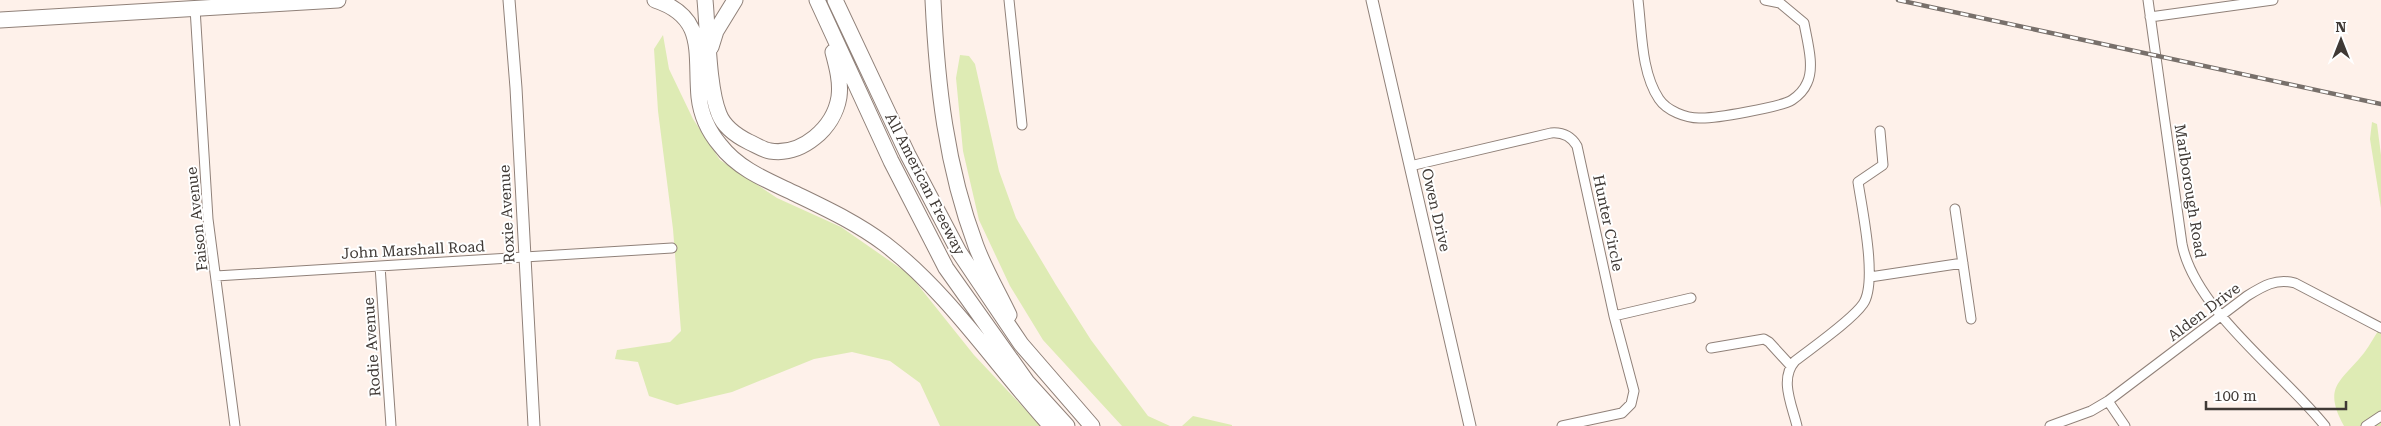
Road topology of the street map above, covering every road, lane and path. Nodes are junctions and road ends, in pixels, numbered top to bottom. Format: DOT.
graph roads {
  1 [pos="338,0"];
  2 [pos="509,0"];
  3 [pos="655,0"];
  4 [pos="695,0"];
  5 [pos="705,0"];
  6 [pos="735,0"];
  7 [pos="817,0"];
  8 [pos="835,0"];
  9 [pos="932,0"];
  10 [pos="1008,0"];
  11 [pos="1372,0"];
  12 [pos="1638,0"];
  13 [pos="1765,0"];
  14 [pos="2148,0"];
  15 [pos="2273,0"];
  16 [pos="195,8"];
  17 [pos="2150,16"];
  18 [pos="825,19"];
  19 [pos="0,20"];
  20 [pos="697,41"];
  21 [pos="710,53"];
  22 [pos="1022,125"];
  23 [pos="1880,131"];
  24 [pos="1410,166"];
  25 [pos="1955,209"];
  26 [pos="672,248"];
  27 [pos="524,257"];
  28 [pos="1963,263"];
  29 [pos="380,266"];
  30 [pos="216,276"];
  31 [pos="1870,277"];
  32 [pos="1691,298"];
  33 [pos="1614,316"];
  34 [pos="2223,316"];
  35 [pos="1971,319"];
  36 [pos="2381,328"];
  37 [pos="1021,344"];
  38 [pos="1711,348"];
  39 [pos="1791,366"];
  40 [pos="2108,401"];
  41 [pos="2381,416"];
  42 [pos="235,426"];
  43 [pos="391,426"];
  44 [pos="534,426"];
  45 [pos="1051,426"];
  46 [pos="1067,426"];
  47 [pos="1092,426"];
  48 [pos="1470,426"];
  49 [pos="1562,426"];
  50 [pos="1797,426"];
  51 [pos="2050,426"];
  52 [pos="2124,426"];
  53 [pos="2325,426"];
  54 [pos="2366,426"];
  1 -- 16 [label="highway"];
  2 -- 27 [label="main road, Roxie Avenue"];
  3 -- 20 [label="highway"];
  4 -- 20 [label="highway"];
  5 -- 21 [label="highway"];
  6 -- 21 [label="highway"];
  7 -- 18 [label="highway, All American Freeway"];
  8 -- 37 [label="highway, All American Freeway"];
  9 -- 37 [label="highway"];
  10 -- 22 [label="street"];
  11 -- 24 [label="main road, Owen Drive"];
  12 -- 13 [label="street"];
  14 -- 17 [label="street, Marlborough Road"];
  15 -- 17 [label="street"];
  16 -- 19 [label="highway"];
  16 -- 30 [label="street, Faison Avenue"];
  17 -- 34 [label="street, Marlborough Road"];
  18 -- 21 [label="highway"];
  18 -- 46 [label="highway, All American Freeway"];
  20 -- 45 [label="highway"];
  23 -- 31 [label="street"];
  24 -- 33 [label="street, Hunter Circle"];
  24 -- 48 [label="main road, Owen Drive"];
  25 -- 28 [label="street"];
  26 -- 27 [label="street, John Marshall Road"];
  27 -- 29 [label="street, John Marshall Road"];
  27 -- 44 [label="main road, Roxie Avenue"];
  28 -- 31 [label="street"];
  28 -- 35 [label="street"];
  29 -- 30 [label="street, John Marshall Road"];
  29 -- 43 [label="street, Rodie Avenue"];
  30 -- 42 [label="street, Faison Avenue"];
  31 -- 39 [label="street"];
  32 -- 33 [label="street"];
  33 -- 49 [label="street, Hunter Circle"];
  34 -- 36 [label="street, Alden Drive"];
  34 -- 40 [label="street, Alden Drive"];
  34 -- 53 [label="street, Marlborough Road"];
  37 -- 47 [label="highway, All American Freeway"];
  38 -- 39 [label="street"];
  39 -- 50 [label="street"];
  40 -- 51 [label="street, Alden Drive"];
  40 -- 52 [label="street"];
  41 -- 54 [label="street"];
}
